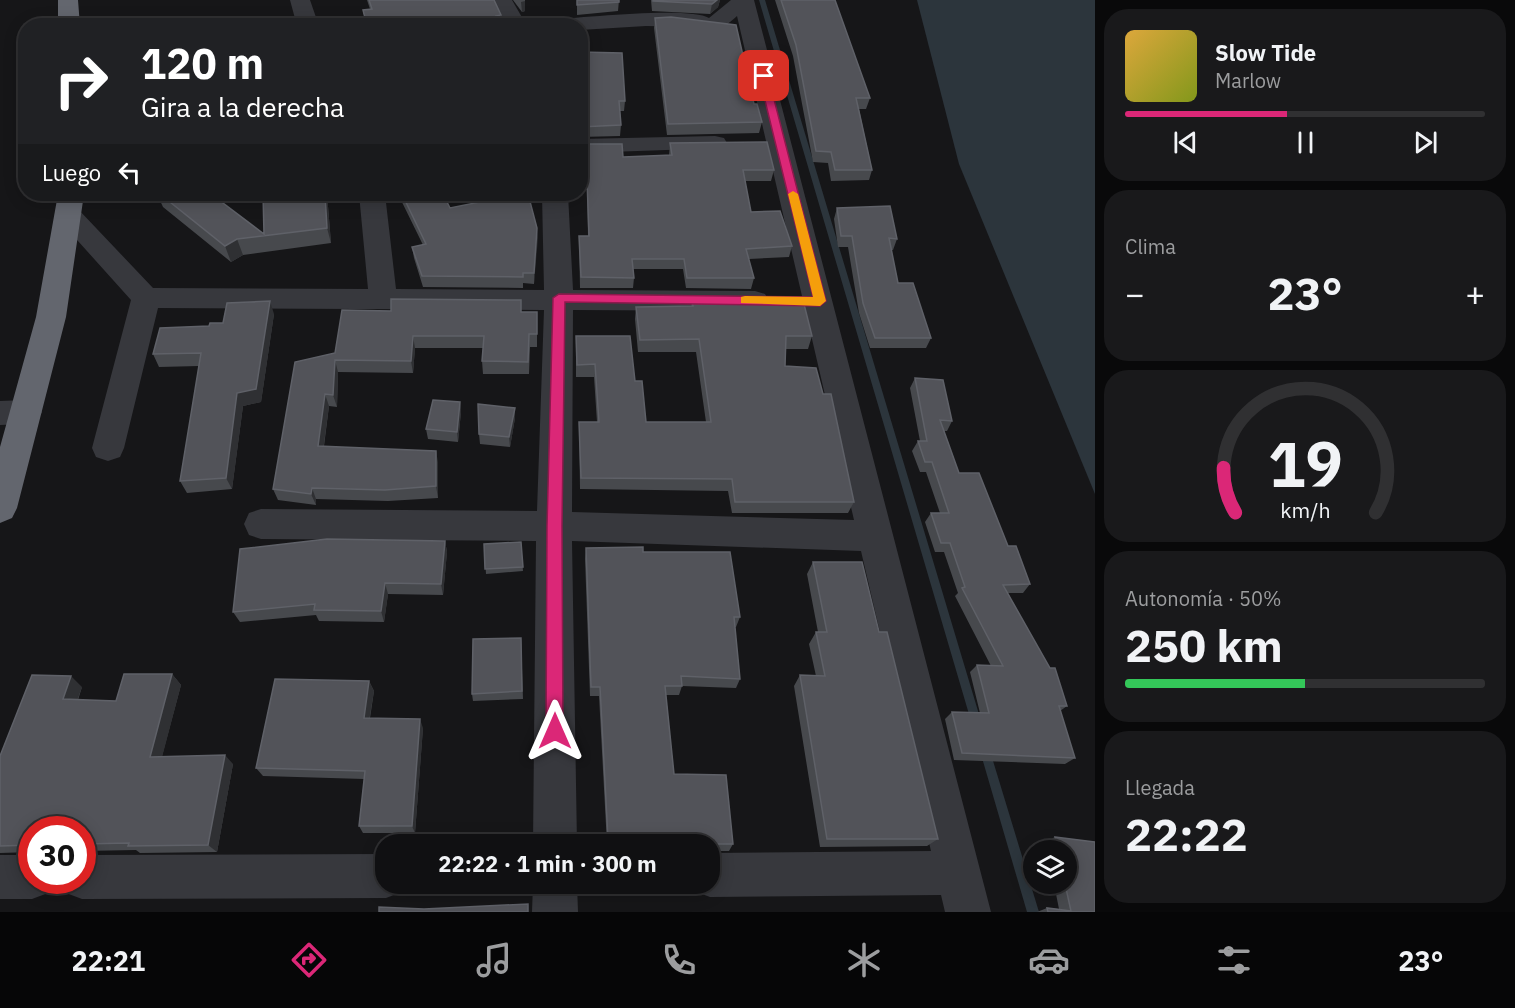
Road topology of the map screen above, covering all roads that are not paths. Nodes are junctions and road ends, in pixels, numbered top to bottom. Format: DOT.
graph roads {
  1 [pos="68,0"];
  2 [pos="300,0"];
  3 [pos="502,0"];
  4 [pos="69,18"];
  5 [pos="306,18"];
  6 [pos="512,18"];
  7 [pos="588,19"];
  8 [pos="757,142"];
  9 [pos="588,146"];
  10 [pos="373,201"];
  11 [pos="555,201"];
  12 [pos="70,204"];
  13 [pos="146,298"];
  14 [pos="383,298"];
  15 [pos="559,298"];
  16 [pos="800,301"];
  17 [pos="13,413"];
  18 [pos="108,448"];
  19 [pos="0,508"];
  20 [pos="261,524"];
  21 [pos="555,526"];
  22 [pos="878,536"];
  23 [pos="555,834"];
  24 [pos="375,876"];
  25 [pos="720,876"];
  26 [pos="0,877"];
  27 [pos="18,877"];
  28 [pos="96,877"];
  29 [pos="963,893"];
  30 [pos="555,894"];
  31 [pos="555,912"];
  1 -- 4 [label="highway"];
  2 -- 5 [label="street"];
  3 -- 6 [label="street"];
  7 -- 8 [label="street"];
  8 -- 9 [label="street"];
  8 -- 16 [label="street"];
  10 -- 14 [label="street"];
  11 -- 15 [label="street"];
  12 -- 13 [label="street"];
  12 -- 17 [label="highway"];
  13 -- 14 [label="street"];
  13 -- 18 [label="street"];
  14 -- 15 [label="street"];
  15 -- 16 [label="street"];
  15 -- 21 [label="street"];
  16 -- 22 [label="street"];
  17 -- 19 [label="highway"];
  20 -- 21 [label="street"];
  21 -- 22 [label="street"];
  21 -- 23 [label="street"];
  22 -- 29 [label="street"];
  24 -- 28 [label="street"];
  25 -- 29 [label="street"];
  26 -- 27 [label="street"];
  30 -- 31 [label="street"];
}
